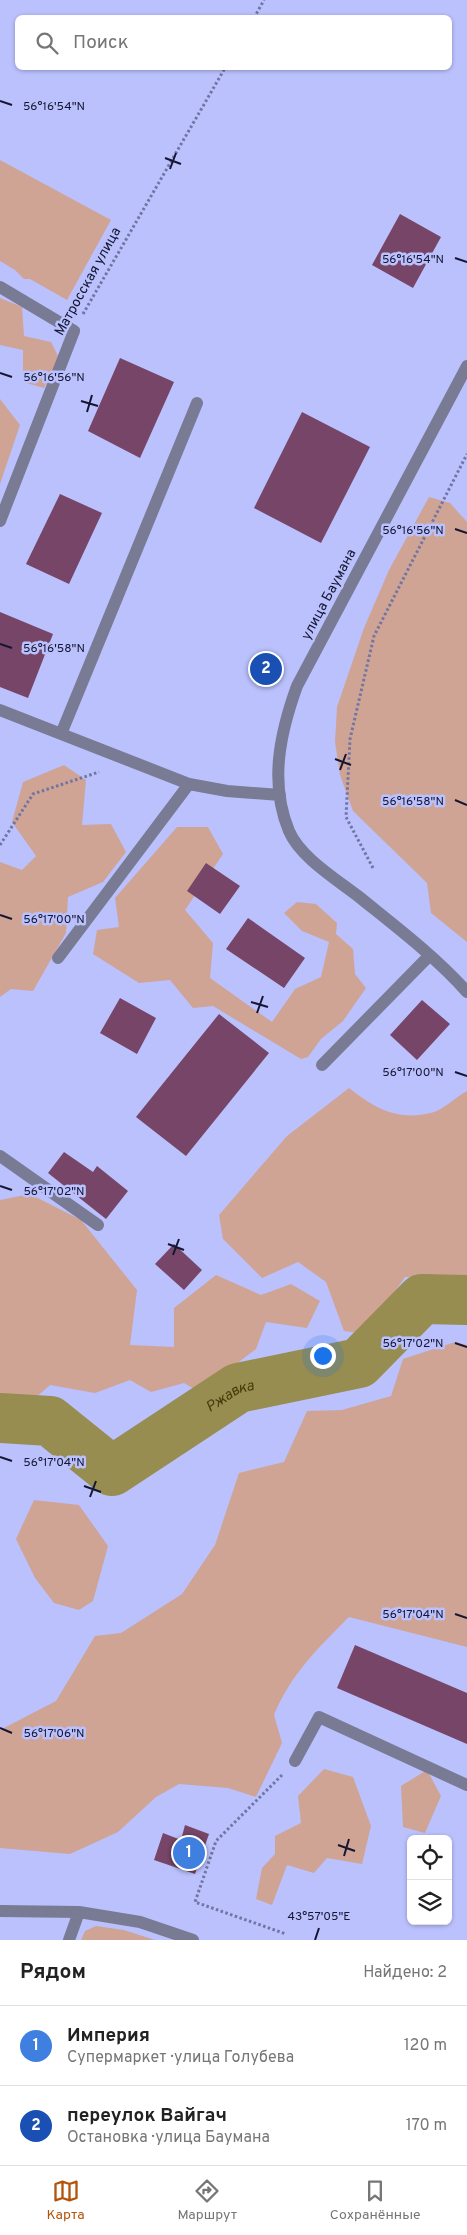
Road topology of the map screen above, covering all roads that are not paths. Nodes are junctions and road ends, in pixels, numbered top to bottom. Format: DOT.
graph roads {
  1 [pos="0,287"];
  2 [pos="467,366"];
  3 [pos="197,403"];
  4 [pos="0,521"];
  5 [pos="0,710"];
  6 [pos="61,734"];
  7 [pos="189,784"];
  8 [pos="280,795"];
  9 [pos="429,956"];
  10 [pos="58,958"];
  11 [pos="467,992"];
  12 [pos="322,1065"];
  13 [pos="0,1156"];
  14 [pos="98,1226"];
  15 [pos="296,1761"];
  16 [pos="467,1785"];
  17 [pos="0,1911"];
  18 [pos="80,1912"];
  19 [pos="69,1940"];
  20 [pos="193,1940"];
  1 -- 4 [label="street, Матросская улица"];
  2 -- 8 [label="street, улица Баумана"];
  3 -- 6 [label="street"];
  5 -- 6 [label="street"];
  6 -- 7 [label="street"];
  7 -- 8 [label="street"];
  7 -- 10 [label="street"];
  8 -- 9 [label="street, улица Баумана"];
  9 -- 11 [label="street, улица Баумана"];
  9 -- 12 [label="street"];
  13 -- 14 [label="street"];
  15 -- 16 [label="street"];
  17 -- 18 [label="street"];
  18 -- 19 [label="street"];
  18 -- 20 [label="street"];
}
